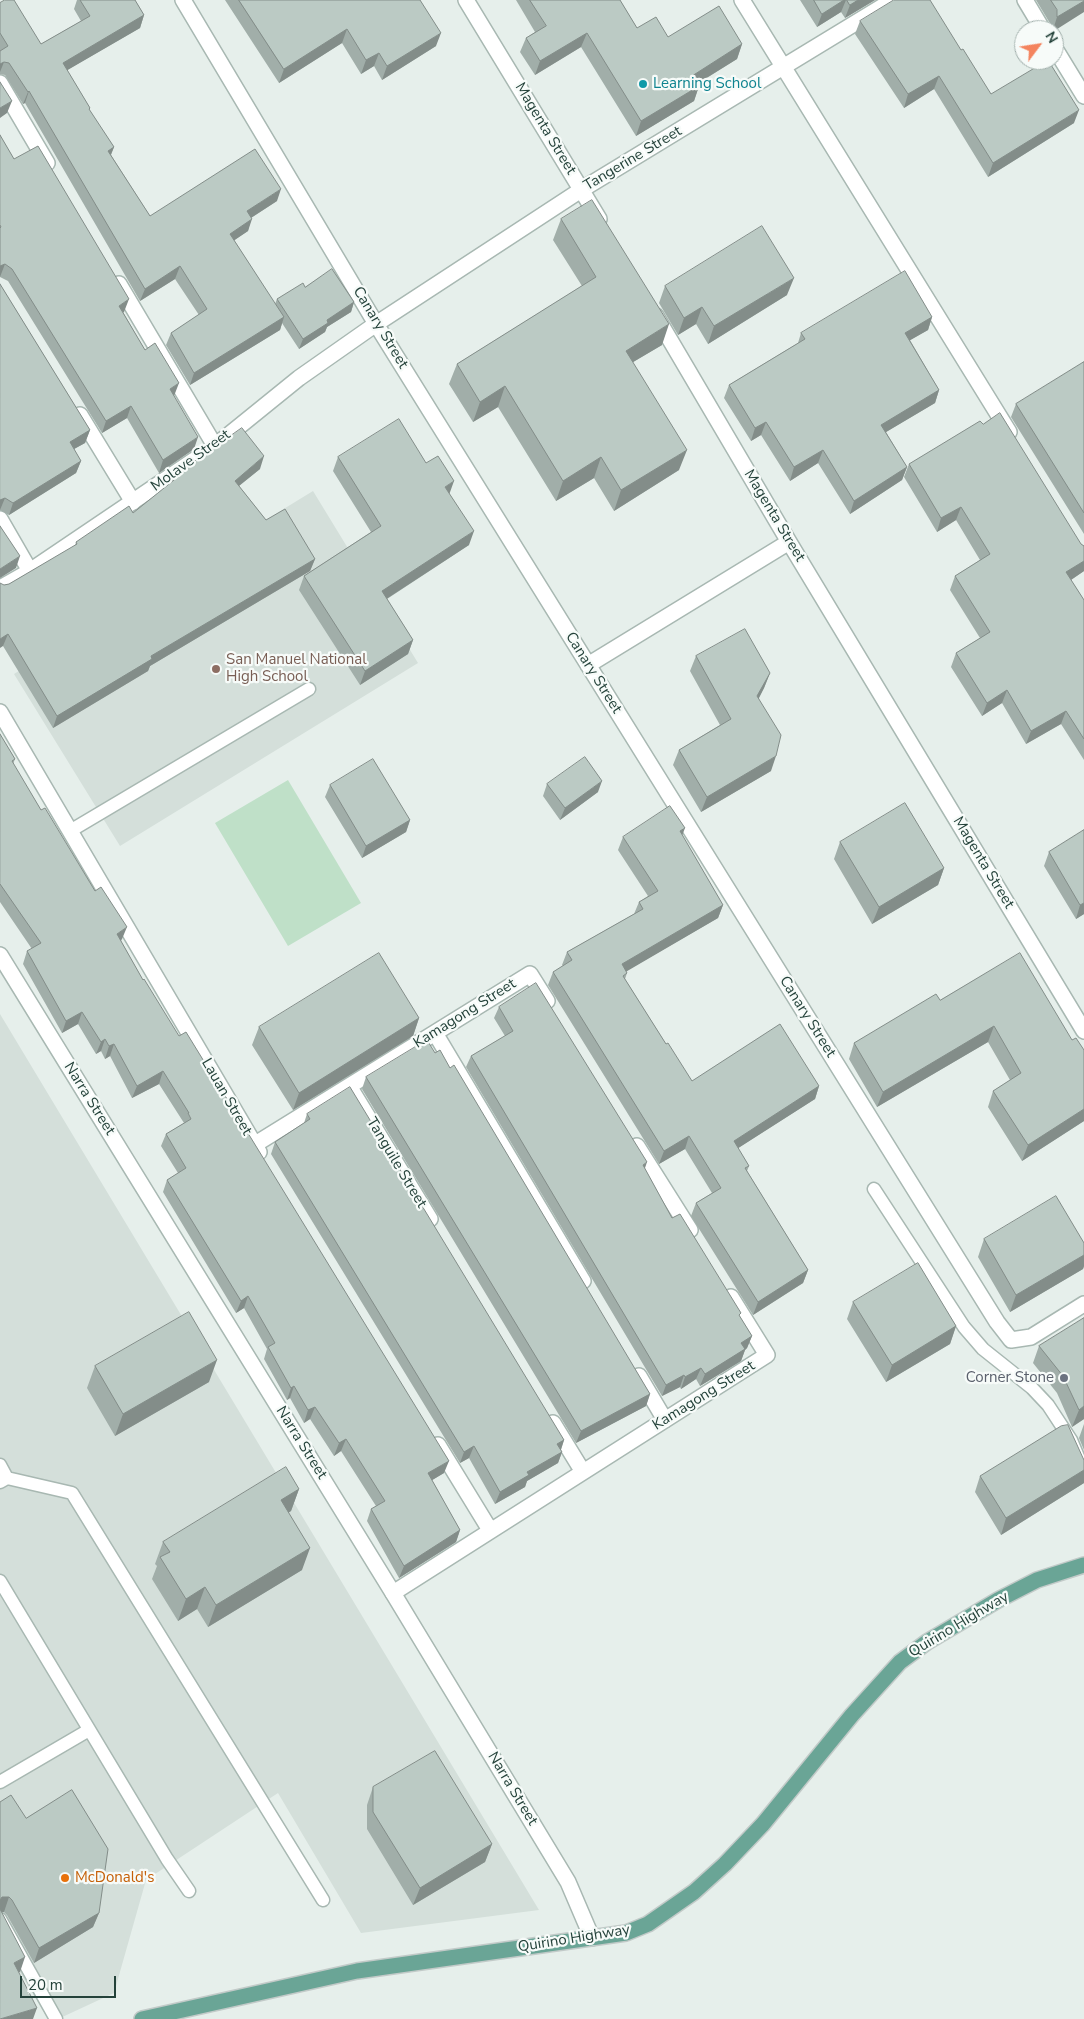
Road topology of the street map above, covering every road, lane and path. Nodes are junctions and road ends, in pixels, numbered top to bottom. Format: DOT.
graph roads {
  1 [pos="183,0"];
  2 [pos="466,0"];
  3 [pos="742,0"];
  4 [pos="893,0"];
  5 [pos="1025,0"];
  6 [pos="1037,20"];
  7 [pos="1064,63"];
  8 [pos="782,67"];
  9 [pos="0,83"];
  10 [pos="1084,96"];
  11 [pos="55,176"];
  12 [pos="582,190"];
  13 [pos="607,233"];
  14 [pos="110,269"];
  15 [pos="647,301"];
  16 [pos="376,324"];
  17 [pos="72,402"];
  18 [pos="1016,444"];
  19 [pos="215,446"];
  20 [pos="133,502"];
  21 [pos="0,519"];
  22 [pos="789,542"];
  23 [pos="30,571"];
  24 [pos="0,588"];
  25 [pos="588,665"];
  26 [pos="309,689"];
  27 [pos="0,712"];
  28 [pos="70,831"];
  29 [pos="0,955"];
  30 [pos="557,1017"];
  31 [pos="1084,1031"];
  32 [pos="436,1032"];
  33 [pos="349,1086"];
  34 [pos="630,1135"];
  35 [pos="254,1145"];
  36 [pos="265,1162"];
  37 [pos="874,1190"];
  38 [pos="436,1228"];
  39 [pos="699,1245"];
  40 [pos="725,1288"];
  41 [pos="590,1294"];
  42 [pos="1084,1304"];
  43 [pos="630,1361"];
  44 [pos="547,1413"];
  45 [pos="665,1420"];
  46 [pos="428,1430"];
  47 [pos="0,1465"];
  48 [pos="1084,1470"];
  49 [pos="583,1472"];
  50 [pos="4,1480"];
  51 [pos="490,1530"];
  52 [pos="1084,1565"];
  53 [pos="0,1581"];
  54 [pos="393,1593"];
  55 [pos="89,1730"];
  56 [pos="0,1782"];
  57 [pos="190,1891"];
  58 [pos="323,1900"];
  59 [pos="0,1919"];
  60 [pos="592,1938"];
  61 [pos="56,2019"];
  62 [pos="142,2019"];
  1 -- 16 [label="street, Canary Street"];
  2 -- 12 [label="street, Magenta Street"];
  3 -- 8 [label="street"];
  4 -- 8 [label="street, Tangerine Street"];
  5 -- 6 [label="street"];
  7 -- 10 [label="street"];
  8 -- 12 [label="street, Tangerine Street"];
  8 -- 18 [label="street"];
  9 -- 11 [label="street"];
  12 -- 13 [label="street, Magenta Street"];
  12 -- 16 [label="street, Tangerine Street"];
  14 -- 19 [label="street"];
  15 -- 22 [label="street, Magenta Street"];
  16 -- 19 [label="street, Molave Street"];
  16 -- 25 [label="street, Canary Street"];
  17 -- 20 [label="street"];
  19 -- 20 [label="street, Molave Street"];
  20 -- 23 [label="street, Molave Street"];
  21 -- 23 [label="street"];
  22 -- 25 [label="street"];
  22 -- 31 [label="street, Magenta Street"];
  23 -- 24 [label="street, Molave Street"];
  25 -- 42 [label="street, Canary Street"];
  26 -- 28 [label="lane"];
  27 -- 28 [label="street, Lauan Street"];
  28 -- 35 [label="street, Lauan Street"];
  29 -- 54 [label="street, Narra Street"];
  30 -- 32 [label="street, Kamagong Street"];
  32 -- 33 [label="street, Kamagong Street"];
  32 -- 41 [label="street"];
  33 -- 35 [label="street, Kamagong Street"];
  33 -- 38 [label="street, Tanguile Street"];
  34 -- 39 [label="street"];
  35 -- 36 [label="street, Lauan Street"];
  37 -- 48 [label="lane"];
  40 -- 45 [label="street, Kamagong Street"];
  43 -- 45 [label="street"];
  44 -- 49 [label="street"];
  45 -- 49 [label="street, Kamagong Street"];
  46 -- 51 [label="street"];
  47 -- 50 [label="lane"];
  49 -- 51 [label="street, Kamagong Street"];
  50 -- 58 [label="lane"];
  51 -- 54 [label="street, Kamagong Street"];
  52 -- 60 [label="main road, Quirino Highway"];
  53 -- 55 [label="lane"];
  54 -- 60 [label="street, Narra Street"];
  55 -- 56 [label="lane"];
  55 -- 57 [label="lane"];
  59 -- 61 [label="lane"];
  60 -- 62 [label="main road, Quirino Highway"];
}
